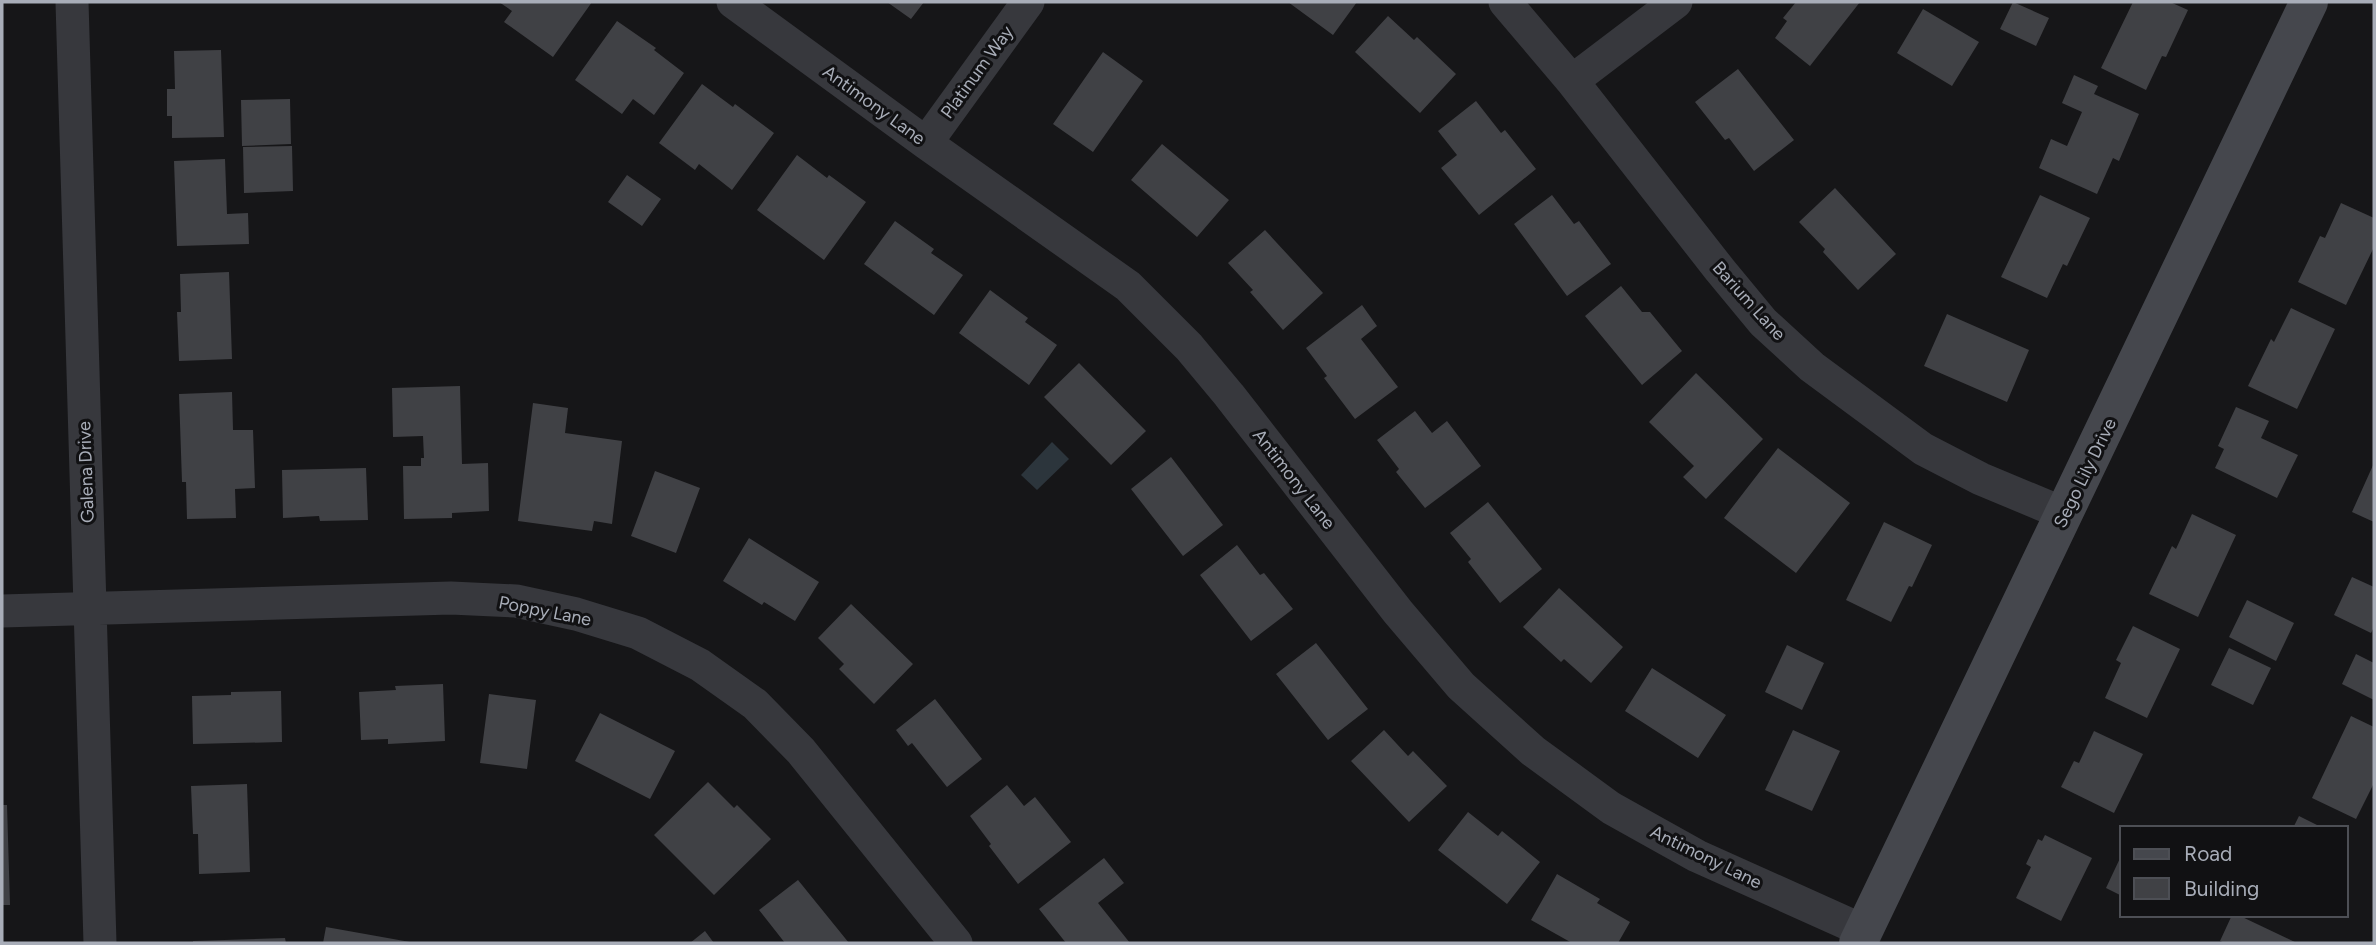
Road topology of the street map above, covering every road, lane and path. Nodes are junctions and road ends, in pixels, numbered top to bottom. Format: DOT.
graph roads {
  1 [pos="72,2"];
  2 [pos="733,2"];
  3 [pos="1028,2"];
  4 [pos="1505,2"];
  5 [pos="1676,2"];
  6 [pos="2309,2"];
  7 [pos="1572,81"];
  8 [pos="926,143"];
  9 [pos="2065,514"];
  10 [pos="90,609"];
  11 [pos="2,611"];
  12 [pos="1861,937"];
  13 [pos="100,943"];
  14 [pos="956,943"];
  1 -- 10 [label="street, Galena Drive"];
  2 -- 8 [label="street, Antimony Lane"];
  3 -- 8 [label="street, Platinum Way"];
  4 -- 7 [label="street, Barium Lane"];
  5 -- 7 [label="street"];
  6 -- 9 [label="main road, Sego Lily Drive"];
  7 -- 9 [label="street, Barium Lane"];
  8 -- 12 [label="street, Antimony Lane"];
  9 -- 12 [label="main road, Sego Lily Drive"];
  10 -- 11 [label="street, Poppy Lane"];
  10 -- 13 [label="street, Galena Drive"];
  10 -- 14 [label="street, Poppy Lane"];
}
